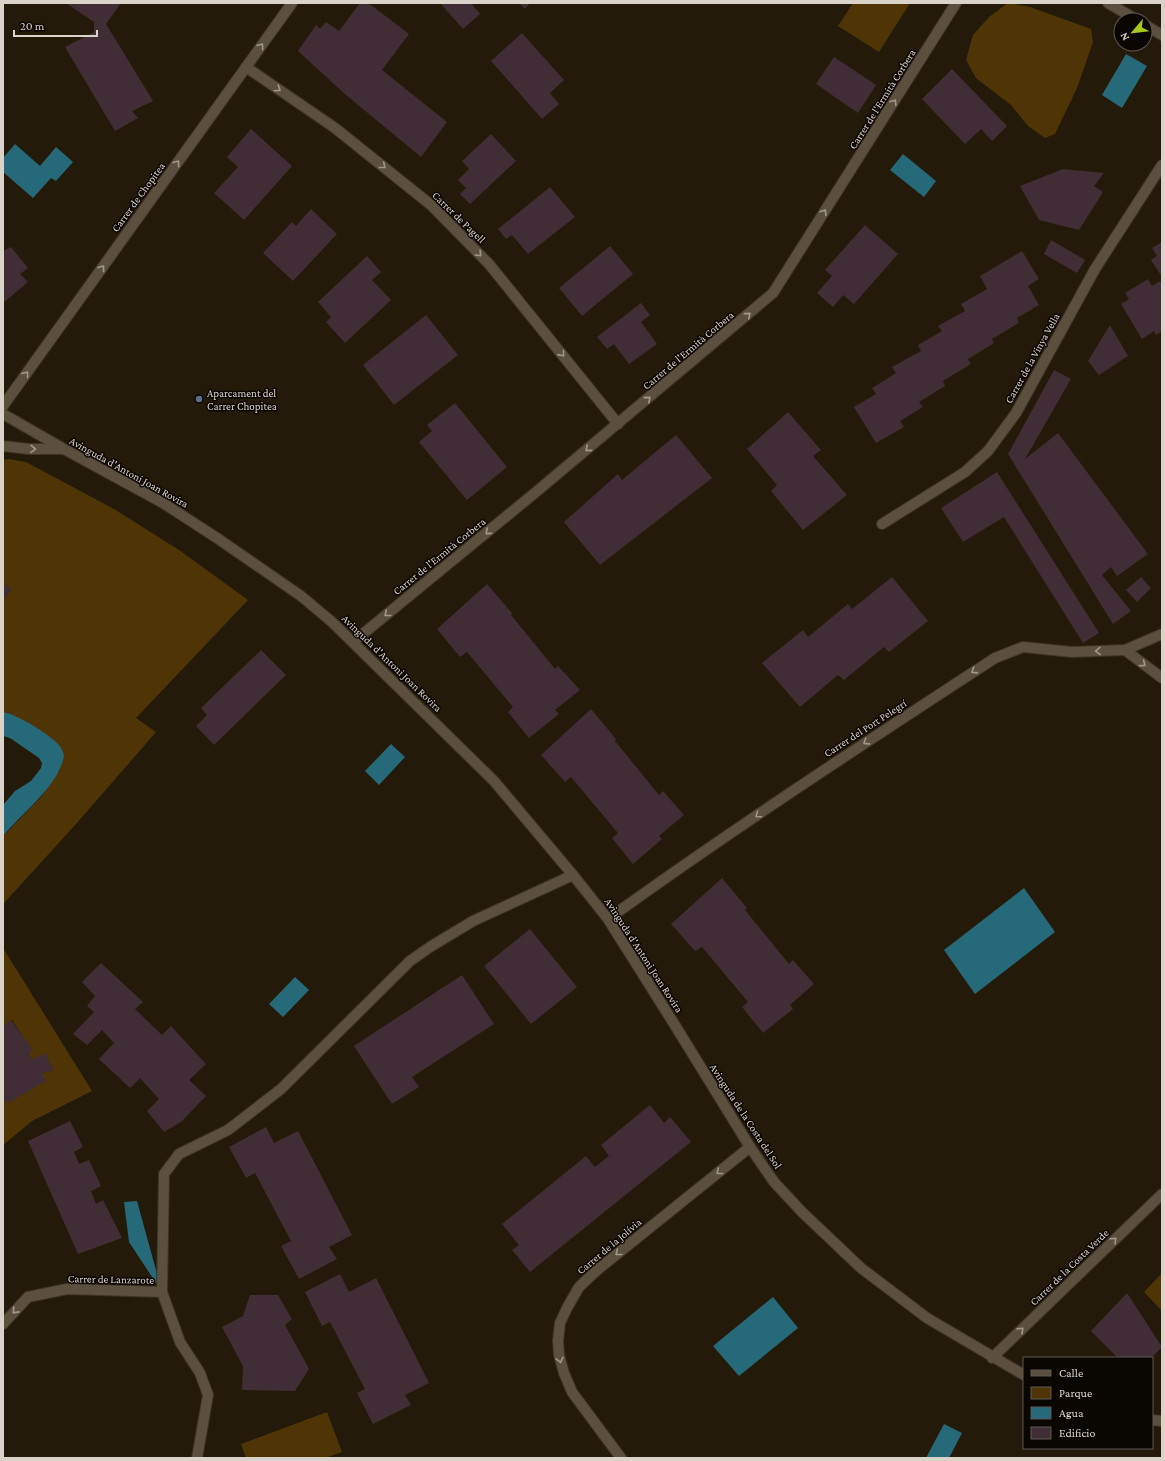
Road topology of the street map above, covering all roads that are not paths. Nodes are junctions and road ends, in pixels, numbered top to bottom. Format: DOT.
graph roads {
  1 [pos="292,3"];
  2 [pos="956,3"];
  3 [pos="1108,3"];
  4 [pos="1123,12"];
  5 [pos="1153,30"];
  6 [pos="1162,35"];
  7 [pos="246,67"];
  8 [pos="1162,165"];
  9 [pos="3,406"];
  10 [pos="3,414"];
  11 [pos="618,424"];
  12 [pos="3,446"];
  13 [pos="64,449"];
  14 [pos="882,524"];
  15 [pos="1162,634"];
  16 [pos="353,642"];
  17 [pos="1125,650"];
  18 [pos="1162,678"];
  19 [pos="574,875"];
  20 [pos="608,919"];
  21 [pos="676,1027"];
  22 [pos="750,1147"];
  23 [pos="1162,1194"];
  24 [pos="162,1292"];
  25 [pos="3,1324"];
  26 [pos="992,1358"];
  27 [pos="1023,1374"];
  28 [pos="197,1458"];
  29 [pos="621,1458"];
  7 -- 1 [label="street, Carrer de Chopitea, one-way"];
  11 -- 2 [label="street, Carrer de l'Ermità Corbera, one-way"];
  3 -- 4 [label="street"];
  5 -- 6 [label="street"];
  9 -- 7 [label="street, Carrer de Chopitea, one-way"];
  7 -- 11 [label="street, Carrer de Pagell, one-way"];
  8 -- 14 [label="street, Carrer de la Vinya Vella"];
  10 -- 13 [label="street, Avinguda d'Antoni Joan Rovira"];
  11 -- 16 [label="street, Carrer de l'Ermità Corbera, one-way"];
  12 -- 13 [label="street, one-way"];
  13 -- 16 [label="street, Avinguda d'Antoni Joan Rovira"];
  15 -- 17 [label="street, Carrer del Port Pelegrí"];
  16 -- 19 [label="street, Avinguda d'Antoni Joan Rovira"];
  17 -- 18 [label="street, one-way"];
  17 -- 20 [label="street, Carrer del Port Pelegrí, one-way"];
  19 -- 20 [label="street, Avinguda d'Antoni Joan Rovira"];
  19 -- 24 [label="street"];
  20 -- 21 [label="street, Avinguda d'Antoni Joan Rovira"];
  21 -- 22 [label="street, Avinguda de la Costa del Sol"];
  22 -- 26 [label="street, Avinguda de la Costa del Sol"];
  22 -- 29 [label="street, Carrer de la Jolívia, one-way"];
  26 -- 23 [label="street, Carrer de la Costa Verde, one-way"];
  24 -- 25 [label="street, Carrer de Lanzarote, one-way"];
  24 -- 28 [label="street, Carrer de Lanzarote"];
  26 -- 27 [label="street, Avinguda de la Costa del Sol"];
}
